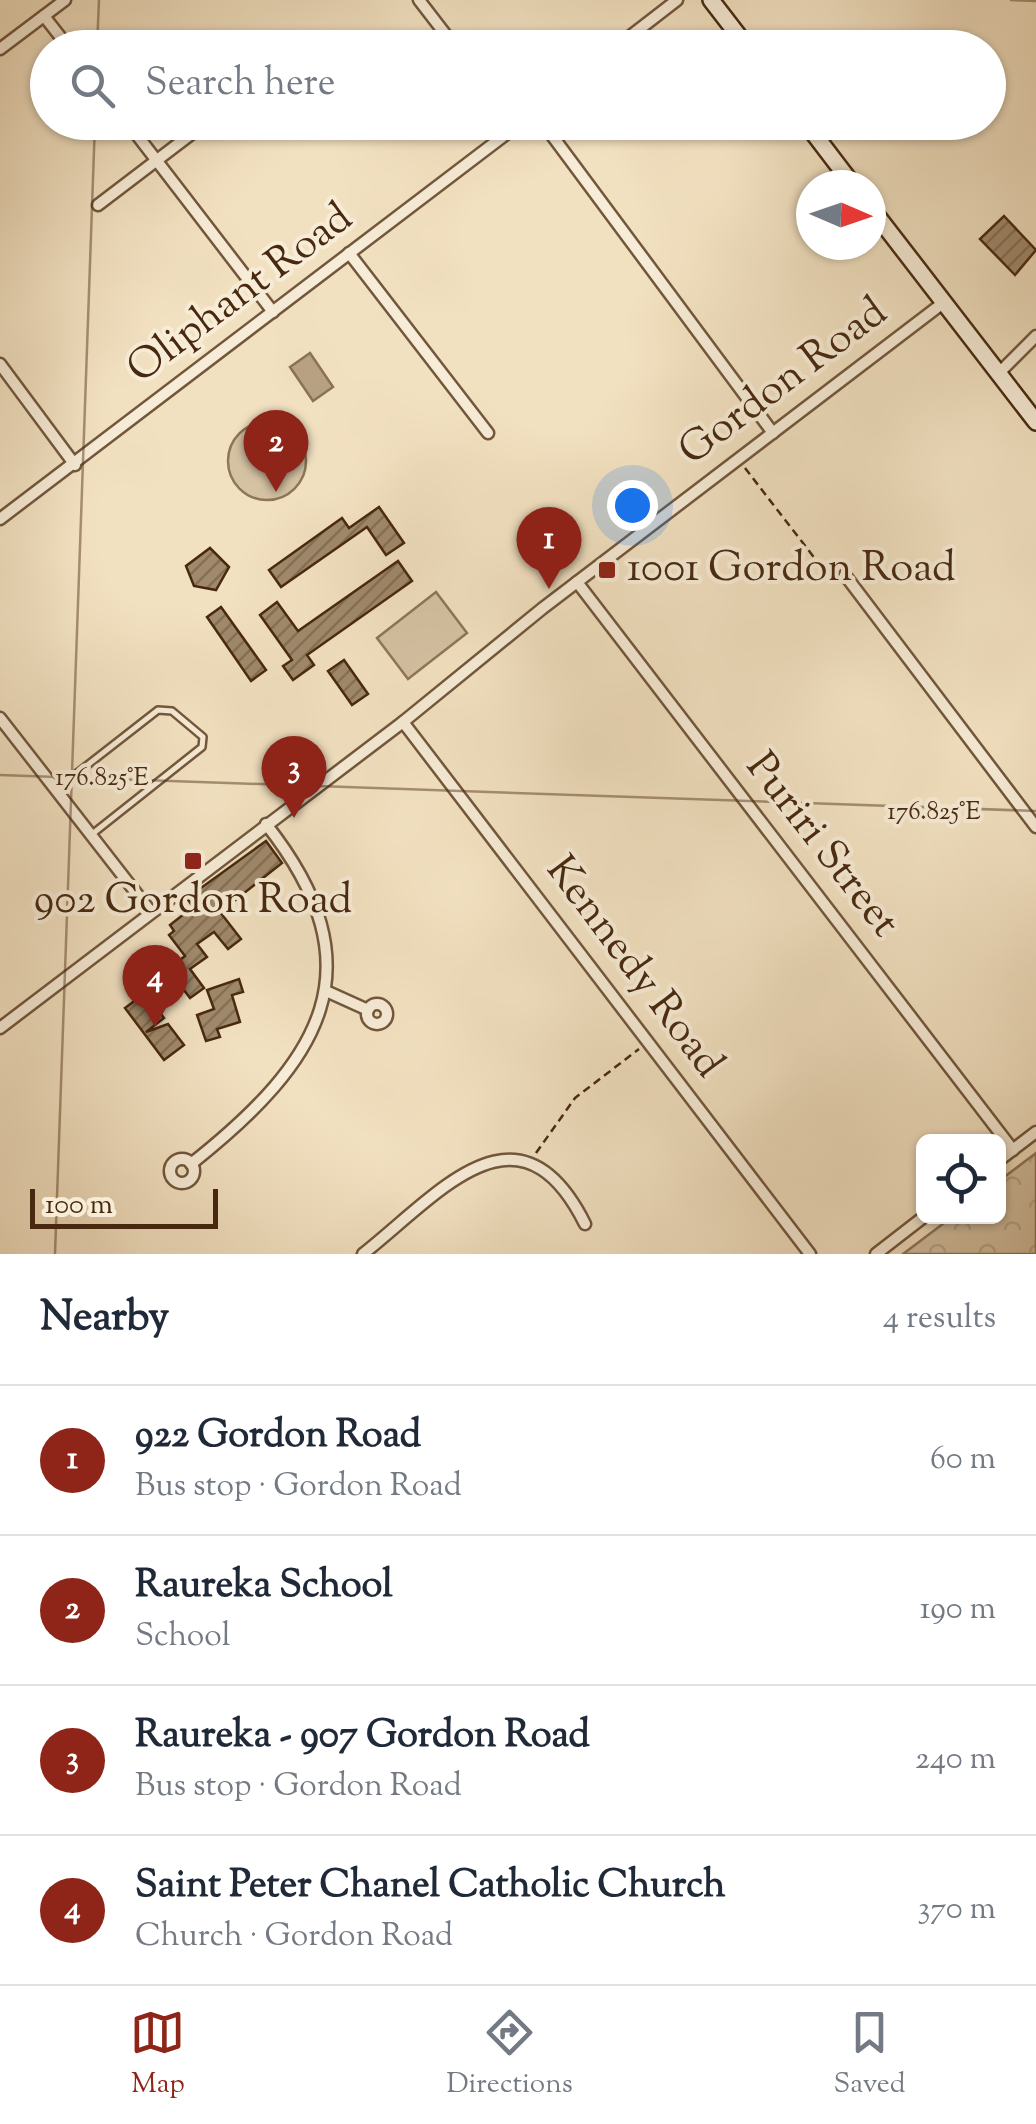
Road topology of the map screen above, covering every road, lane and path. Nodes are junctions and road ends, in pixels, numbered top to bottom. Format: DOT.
graph roads {
  1 [pos="65,0"];
  2 [pos="419,0"];
  3 [pos="677,0"];
  4 [pos="712,0"];
  5 [pos="44,16"];
  6 [pos="55,30"];
  7 [pos="442,30"];
  8 [pos="638,30"];
  9 [pos="734,30"];
  10 [pos="0,49"];
  11 [pos="141,140"];
  12 [pos="184,140"];
  13 [pos="496,140"];
  14 [pos="555,140"];
  15 [pos="819,140"];
  16 [pos="157,161"];
  17 [pos="842,170"];
  18 [pos="98,206"];
  19 [pos="886,228"];
  20 [pos="349,253"];
  21 [pos="944,303"];
  22 [pos="273,312"];
  23 [pos="1036,336"];
  24 [pos="0,364"];
  25 [pos="999,373"];
  26 [pos="1036,422"];
  27 [pos="488,433"];
  28 [pos="773,433"];
  29 [pos="738,459"];
  30 [pos="75,465"];
  31 [pos="0,519"];
  32 [pos="845,575"];
  33 [pos="577,582"];
  34 [pos="0,718"];
  35 [pos="403,722"];
  36 [pos="56,790"];
  37 [pos="266,824"];
  38 [pos="1036,827"];
  39 [pos="91,835"];
  40 [pos="151,912"];
  41 [pos="326,991"];
  42 [pos="368,1010"];
  43 [pos="0,1028"];
  44 [pos="648,1042"];
  45 [pos="1036,1132"];
  46 [pos="1013,1150"];
  47 [pos="1006,1155"];
  48 [pos="531,1163"];
  49 [pos="191,1164"];
  50 [pos="585,1224"];
  51 [pos="916,1224"];
  52 [pos="363,1254"];
  53 [pos="810,1254"];
  54 [pos="876,1254"];
  1 -- 5 [label="street"];
  2 -- 7 [label="street"];
  3 -- 8 [label="street"];
  4 -- 9 [label="main road"];
  5 -- 6 [label="street"];
  5 -- 10 [label="street"];
  11 -- 16 [label="street"];
  12 -- 16 [label="street"];
  13 -- 20 [label="street, Oliphant Road"];
  14 -- 28 [label="street"];
  15 -- 17 [label="main road"];
  16 -- 18 [label="street"];
  16 -- 22 [label="street"];
  19 -- 21 [label="main road"];
  20 -- 22 [label="street, Oliphant Road"];
  20 -- 27 [label="street"];
  21 -- 25 [label="main road"];
  21 -- 28 [label="street, Gordon Road"];
  22 -- 30 [label="street, Oliphant Road"];
  23 -- 25 [label="street"];
  24 -- 30 [label="street"];
  25 -- 26 [label="main road"];
  28 -- 29 [label="street, Gordon Road"];
  29 -- 32 [label="path"];
  29 -- 33 [label="street, Gordon Road"];
  30 -- 31 [label="street, Oliphant Road"];
  32 -- 38 [label="street"];
  33 -- 35 [label="street, Gordon Road"];
  33 -- 46 [label="street, Puriri Street"];
  34 -- 36 [label="street"];
  35 -- 37 [label="street, Gordon Road"];
  35 -- 44 [label="street, Kennedy Road"];
  36 -- 39 [label="street"];
  36 -- 39 [label="lane"];
  37 -- 40 [label="street, Gordon Road"];
  37 -- 41 [label="street"];
  39 -- 40 [label="street"];
  40 -- 43 [label="street, Gordon Road"];
  41 -- 42 [label="street"];
  41 -- 49 [label="street"];
  44 -- 48 [label="path"];
  44 -- 53 [label="street, Kennedy Road"];
  45 -- 46 [label="street"];
  46 -- 47 [label="street"];
  48 -- 50 [label="street"];
  48 -- 52 [label="street"];
  51 -- 54 [label="street"];
}
